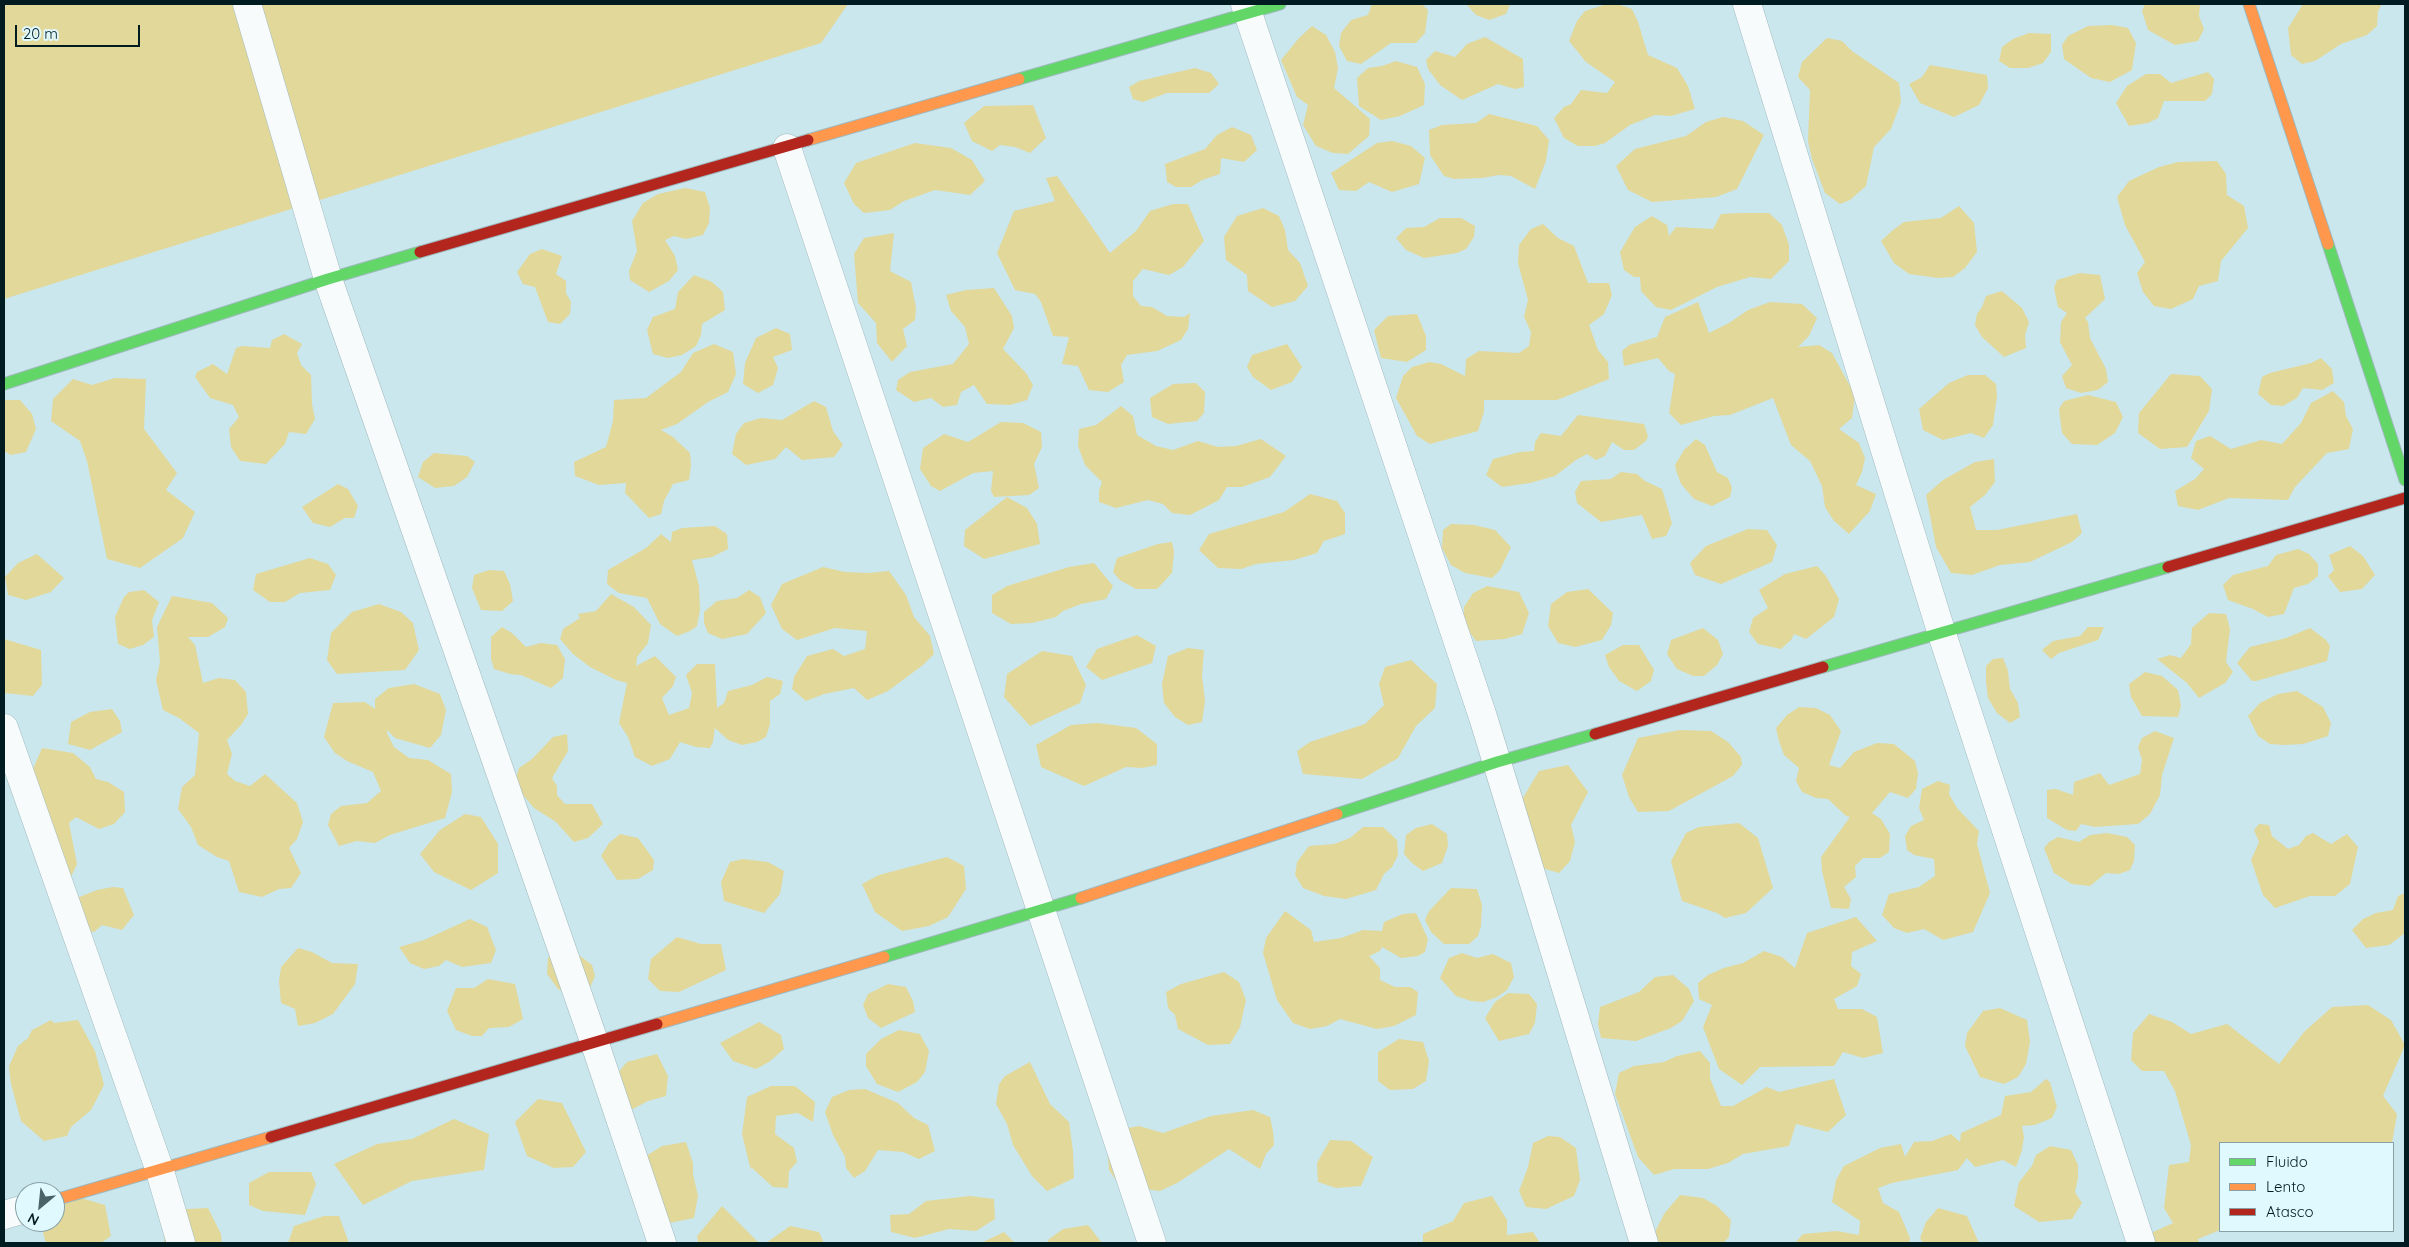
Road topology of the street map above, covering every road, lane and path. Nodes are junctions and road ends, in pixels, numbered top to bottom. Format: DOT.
graph roads {
  1 [pos="248,4"];
  2 [pos="1280,4"];
  3 [pos="1747,4"];
  4 [pos="2249,4"];
  5 [pos="1247,9"];
  6 [pos="787,148"];
  7 [pos="328,279"];
  8 [pos="4,384"];
  9 [pos="2405,480"];
  10 [pos="2405,498"];
  11 [pos="1942,634"];
  12 [pos="4,728"];
  13 [pos="1496,762"];
  14 [pos="1041,911"];
  15 [pos="594,1041"];
  16 [pos="159,1168"];
  17 [pos="65,1197"];
  18 [pos="181,1243"];
  19 [pos="662,1243"];
  20 [pos="1152,1243"];
  21 [pos="1644,1243"];
  22 [pos="2141,1243"];
  1 -- 7 [label="street"];
  2 -- 5 [label="street"];
  3 -- 11 [label="street"];
  4 -- 9 [label="street"];
  5 -- 6 [label="street"];
  5 -- 13 [label="street"];
  6 -- 7 [label="street"];
  6 -- 14 [label="street"];
  7 -- 8 [label="street"];
  7 -- 15 [label="street"];
  10 -- 11 [label="street"];
  11 -- 13 [label="street"];
  11 -- 22 [label="street"];
  12 -- 16 [label="street"];
  13 -- 14 [label="street"];
  13 -- 21 [label="street"];
  14 -- 15 [label="street"];
  14 -- 20 [label="street"];
  15 -- 16 [label="street"];
  15 -- 19 [label="street"];
  16 -- 17 [label="street"];
  16 -- 18 [label="street"];
}
